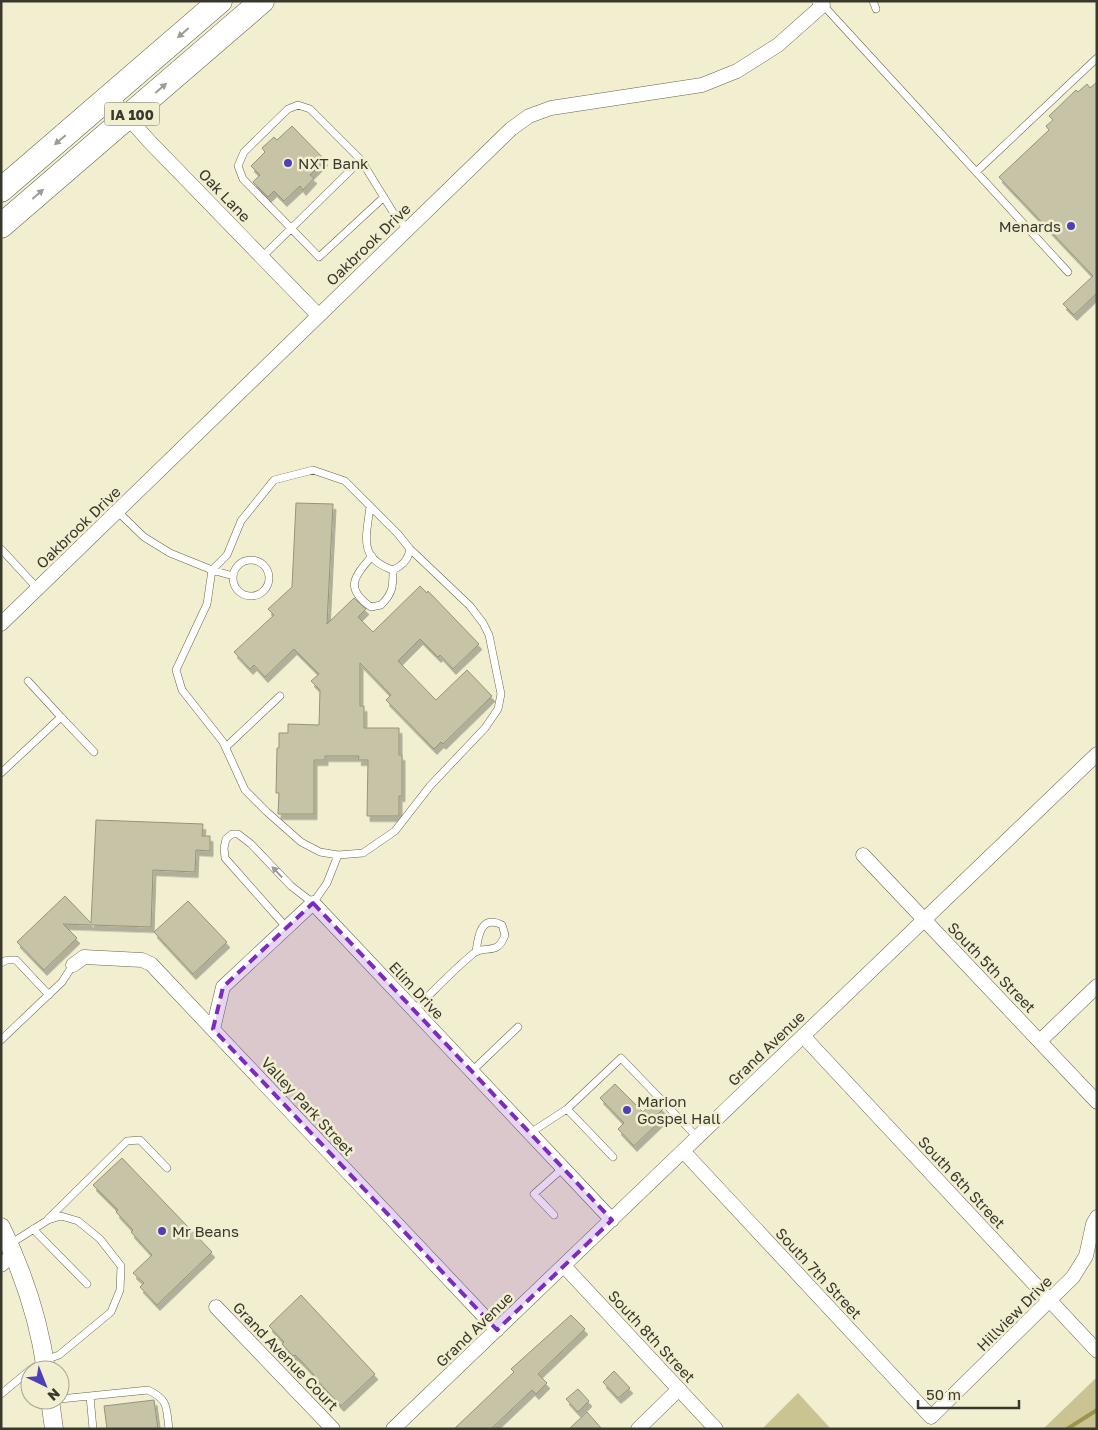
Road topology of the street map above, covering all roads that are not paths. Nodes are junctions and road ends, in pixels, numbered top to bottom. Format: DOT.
graph roads {
  1 [pos="220,1"];
  2 [pos="262,1"];
  3 [pos="873,1"];
  4 [pos="823,3"];
  5 [pos="876,9"];
  6 [pos="1097,58"];
  7 [pos="110,97"];
  8 [pos="128,117"];
  9 [pos="361,160"];
  10 [pos="976,172"];
  11 [pos="1,190"];
  12 [pos="384,197"];
  13 [pos="1,226"];
  14 [pos="291,229"];
  15 [pos="408,229"];
  16 [pos="262,257"];
  17 [pos="1068,272"];
  18 [pos="318,315"];
  19 [pos="370,506"];
  20 [pos="117,511"];
  21 [pos="1,549"];
  22 [pos="410,549"];
  23 [pos="372,556"];
  24 [pos="212,570"];
  25 [pos="393,570"];
  26 [pos="233,576"];
  27 [pos="38,589"];
  28 [pos="1,624"];
  29 [pos="28,682"];
  30 [pos="280,696"];
  31 [pos="61,718"];
  32 [pos="226,747"];
  33 [pos="94,752"];
  34 [pos="1097,754"];
  35 [pos="1,773"];
  36 [pos="338,855"];
  37 [pos="863,855"];
  38 [pos="313,903"];
  39 [pos="924,920"];
  40 [pos="287,928"];
  41 [pos="476,952"];
  42 [pos="1,963"];
  43 [pos="74,964"];
  44 [pos="1097,986"];
  45 [pos="49,995"];
  46 [pos="414,1010"];
  47 [pos="518,1027"];
  48 [pos="213,1029"];
  49 [pos="803,1036"];
  50 [pos="1,1040"];
  51 [pos="1040,1041"];
  52 [pos="472,1071"];
  53 [pos="1097,1102"];
  54 [pos="567,1109"];
  55 [pos="530,1133"];
  56 [pos="697,1137"];
  57 [pos="683,1151"];
  58 [pos="613,1157"];
  59 [pos="167,1168"];
  60 [pos="563,1168"];
  61 [pos="554,1216"];
  62 [pos="1097,1217"];
  63 [pos="48,1220"];
  64 [pos="612,1220"];
  65 [pos="1,1227"];
  66 [pos="33,1229"];
  67 [pos="8,1254"];
  68 [pos="564,1266"];
  69 [pos="87,1284"];
  70 [pos="1050,1300"];
  71 [pos="216,1307"];
  72 [pos="497,1330"];
  73 [pos="1097,1351"];
  74 [pos="45,1360"];
  75 [pos="52,1360"];
  76 [pos="20,1378"];
  77 [pos="679,1389"];
  78 [pos="1,1394"];
  79 [pos="90,1396"];
  80 [pos="70,1398"];
  81 [pos="51,1410"];
  82 [pos="931,1417"];
  83 [pos="54,1429"];
  84 [pos="93,1429"];
  85 [pos="169,1429"];
  86 [pos="333,1429"];
  87 [pos="393,1429"];
  88 [pos="638,1429"];
  89 [pos="716,1429"];
  1 -- 7 [label="highway, IA 100, one-way"];
  8 -- 2 [label="highway, IA 100, one-way"];
  3 -- 5 [label="lane"];
  4 -- 10 [label="lane"];
  4 -- 15 [label="street, Oakbrook Drive"];
  6 -- 10 [label="lane"];
  7 -- 8 [label="street, Oak Lane"];
  7 -- 11 [label="highway, IA 100, one-way"];
  13 -- 8 [label="highway, IA 100, one-way"];
  8 -- 16 [label="street, Oak Lane"];
  9 -- 12 [label="lane"];
  9 -- 14 [label="lane"];
  9 -- 14 [label="lane"];
  10 -- 17 [label="lane"];
  12 -- 14 [label="lane"];
  12 -- 15 [label="lane"];
  14 -- 16 [label="lane"];
  15 -- 18 [label="street, Oakbrook Drive"];
  16 -- 18 [label="street, Oak Lane"];
  18 -- 20 [label="street, Oakbrook Drive"];
  19 -- 22 [label="lane"];
  19 -- 23 [label="lane"];
  19 -- 24 [label="lane"];
  20 -- 24 [label="lane"];
  20 -- 27 [label="street, Oakbrook Drive"];
  21 -- 27 [label="lane"];
  22 -- 25 [label="lane"];
  22 -- 36 [label="lane"];
  23 -- 25 [label="lane"];
  23 -- 25 [label="lane"];
  24 -- 26 [label="lane"];
  24 -- 32 [label="lane"];
  26 -- 26 [label="lane"];
  27 -- 28 [label="street, Oakbrook Drive"];
  29 -- 31 [label="lane"];
  30 -- 32 [label="lane"];
  31 -- 33 [label="lane"];
  31 -- 35 [label="lane"];
  32 -- 36 [label="lane"];
  34 -- 39 [label="street, Grand Avenue"];
  36 -- 38 [label="lane"];
  37 -- 39 [label="street, South 5th Street"];
  38 -- 40 [label="street"];
  38 -- 40 [label="lane, one-way"];
  38 -- 46 [label="street, Elim Drive"];
  39 -- 49 [label="street, Grand Avenue"];
  39 -- 51 [label="street, South 5th Street"];
  40 -- 48 [label="street"];
  41 -- 41 [label="lane"];
  41 -- 46 [label="lane"];
  42 -- 45 [label="lane"];
  43 -- 45 [label="lane"];
  43 -- 48 [label="street, Valley Park Street"];
  44 -- 51 [label="street"];
  45 -- 50 [label="lane"];
  46 -- 52 [label="street, Elim Drive"];
  47 -- 52 [label="lane"];
  48 -- 72 [label="street, Valley Park Street"];
  49 -- 56 [label="street, Grand Avenue"];
  49 -- 70 [label="street, South 6th Street"];
  51 -- 53 [label="street, South 5th Street"];
  52 -- 55 [label="street, Elim Drive"];
  54 -- 55 [label="lane"];
  54 -- 56 [label="lane"];
  54 -- 58 [label="lane"];
  55 -- 60 [label="street, Elim Drive"];
  56 -- 57 [label="street, Grand Avenue"];
  57 -- 64 [label="street, Grand Avenue"];
  57 -- 82 [label="street, South 7th Street"];
  59 -- 63 [label="lane"];
  60 -- 61 [label="lane"];
  60 -- 64 [label="street, Elim Drive"];
  62 -- 70 [label="street, Hillview Drive"];
  63 -- 66 [label="lane"];
  63 -- 75 [label="lane"];
  64 -- 68 [label="street, Grand Avenue"];
  65 -- 67 [label="street"];
  66 -- 67 [label="lane"];
  66 -- 69 [label="lane"];
  67 -- 74 [label="street"];
  68 -- 72 [label="street, Grand Avenue"];
  68 -- 77 [label="street, South 8th Street"];
  70 -- 73 [label="street, South 6th Street"];
  70 -- 82 [label="street, Hillview Drive"];
  71 -- 86 [label="street, Grand Avenue Court"];
  72 -- 87 [label="street, Grand Avenue"];
  76 -- 78 [label="lane"];
  77 -- 88 [label="street"];
  77 -- 89 [label="street, South 8th Street"];
  79 -- 80 [label="lane"];
  79 -- 84 [label="lane"];
  79 -- 85 [label="lane"];
  81 -- 83 [label="street"];
}
